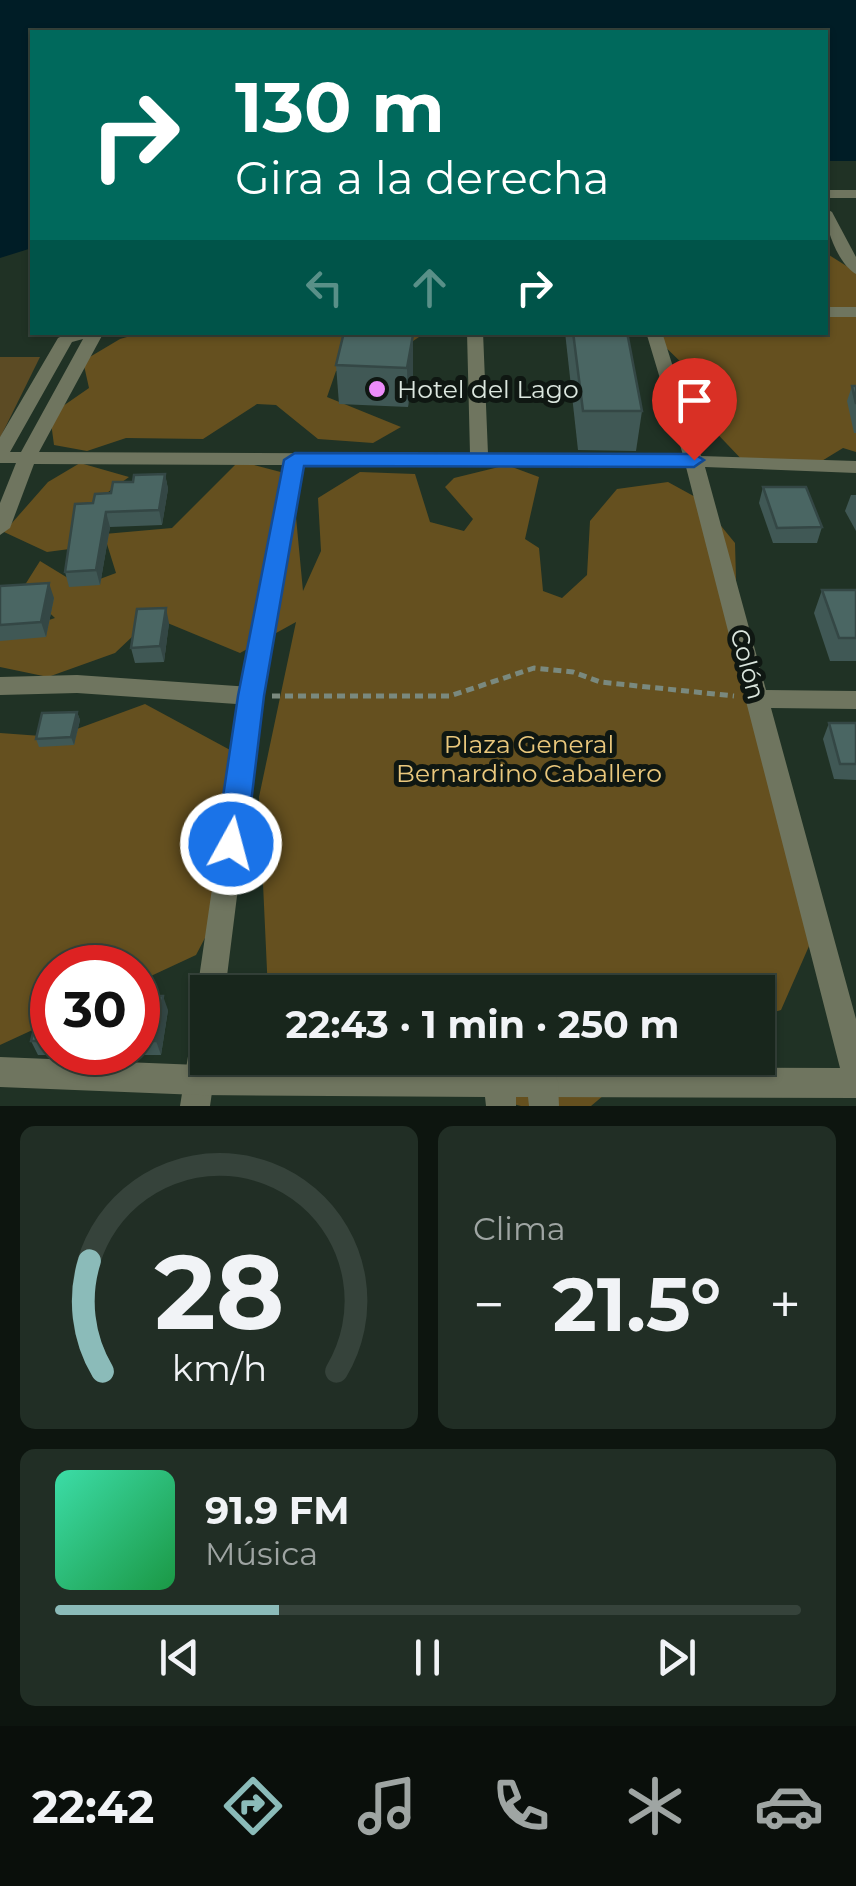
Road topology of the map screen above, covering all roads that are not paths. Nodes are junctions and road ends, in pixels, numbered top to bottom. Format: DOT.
graph roads {
  1 [pos="828,194"];
  2 [pos="856,194"];
  3 [pos="828,218"];
  4 [pos="856,270"];
  5 [pos="828,312"];
  6 [pos="856,312"];
  7 [pos="83,335"];
  8 [pos="94,335"];
  9 [pos="475,335"];
  10 [pos="655,335"];
  11 [pos="0,455"];
  12 [pos="27,458"];
  13 [pos="295,460"];
  14 [pos="694,460"];
  15 [pos="479,462"];
  16 [pos="856,467"];
  17 [pos="0,528"];
  18 [pos="0,686"];
  19 [pos="251,696"];
  20 [pos="757,700"];
  21 [pos="856,700"];
  22 [pos="213,975"];
  23 [pos="0,1072"];
  24 [pos="856,1074"];
  25 [pos="856,1083"];
  26 [pos="197,1093"];
  27 [pos="500,1094"];
  28 [pos="543,1094"];
  1 -- 2 [label="street"];
  3 -- 4 [label="street"];
  5 -- 6 [label="street"];
  7 -- 11 [label="street"];
  8 -- 12 [label="street"];
  9 -- 15 [label="street"];
  10 -- 14 [label="street, Colón"];
  11 -- 12 [label="street"];
  12 -- 13 [label="street"];
  12 -- 17 [label="street"];
  13 -- 15 [label="street"];
  13 -- 19 [label="street"];
  14 -- 15 [label="street"];
  14 -- 16 [label="street"];
  14 -- 20 [label="street, Colón"];
  18 -- 19 [label="street"];
  19 -- 22 [label="street"];
  20 -- 21 [label="street"];
  20 -- 24 [label="street, Colón"];
  23 -- 26 [label="street"];
  25 -- 28 [label="street"];
  26 -- 27 [label="street"];
  27 -- 28 [label="street"];
}
